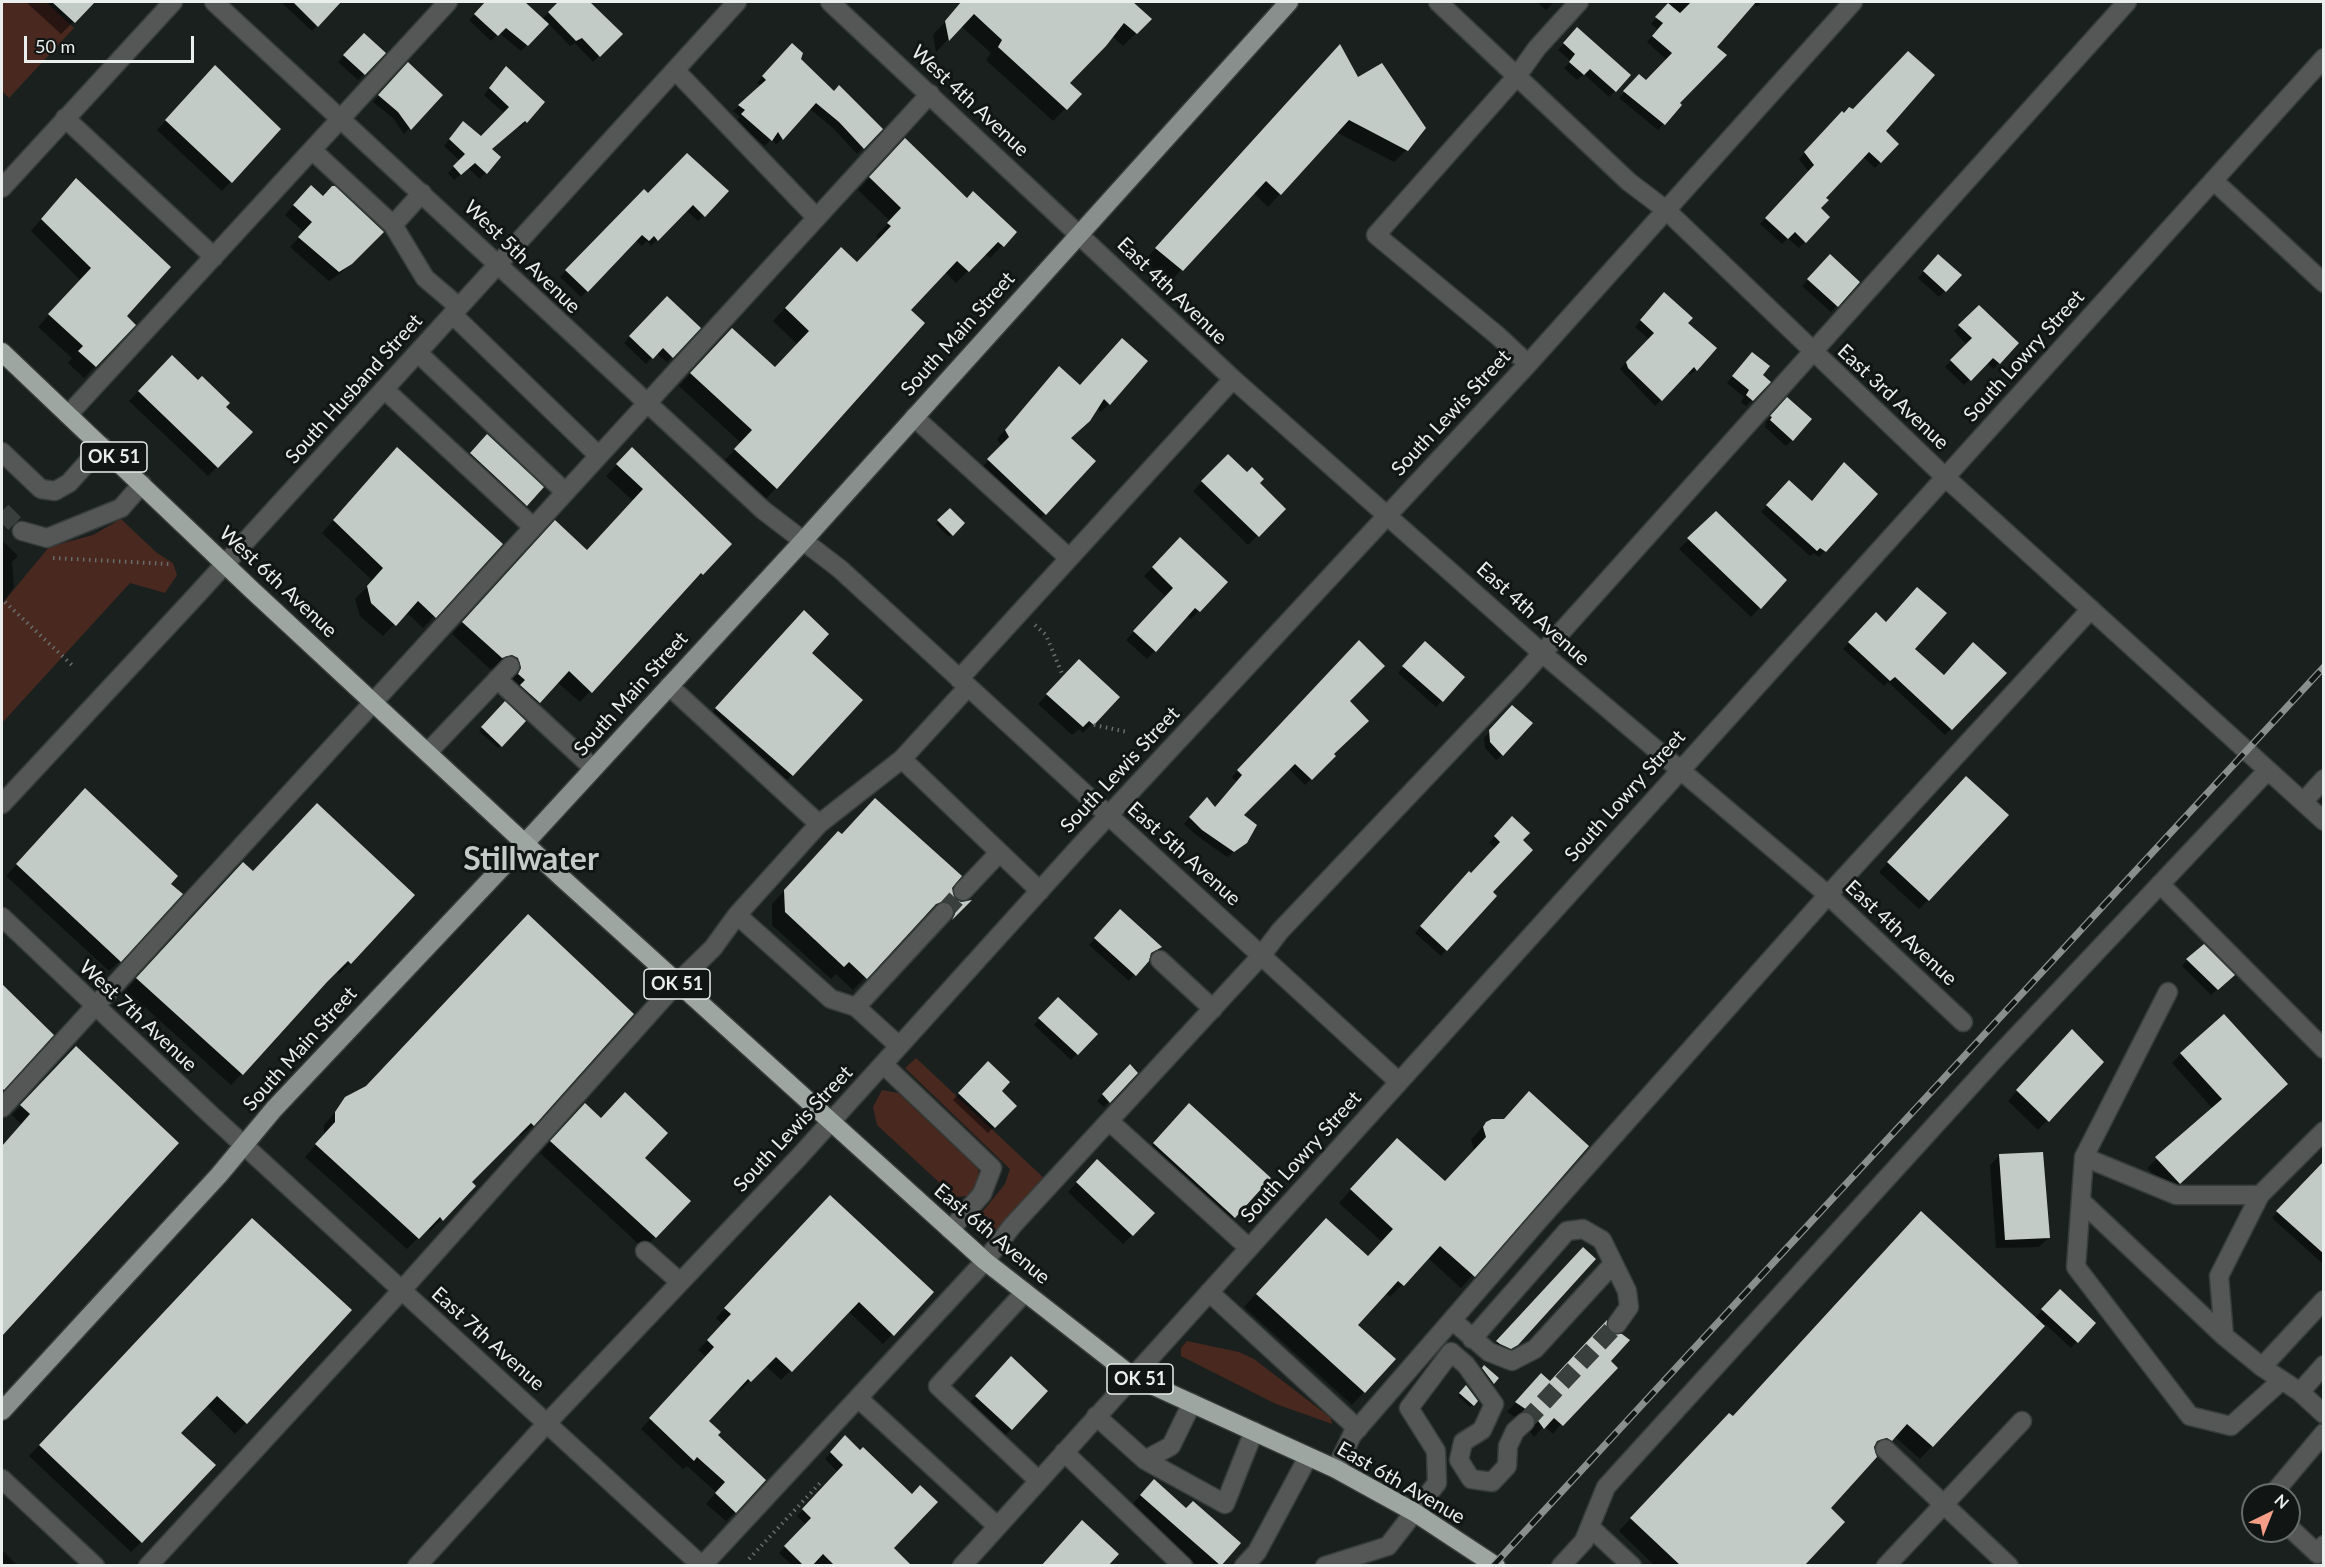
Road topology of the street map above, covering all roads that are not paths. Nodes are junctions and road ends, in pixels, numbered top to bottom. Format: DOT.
graph roads {
  1 [pos="173,2"];
  2 [pos="214,2"];
  3 [pos="448,2"];
  4 [pos="737,2"];
  5 [pos="830,2"];
  6 [pos="1289,2"];
  7 [pos="1580,2"];
  8 [pos="1853,2"];
  9 [pos="2127,2"];
  10 [pos="1444,4"];
  11 [pos="2324,58"];
  12 [pos="675,69"];
  13 [pos="1517,76"];
  14 [pos="930,94"];
  15 [pos="65,118"];
  16 [pos="341,119"];
  17 [pos="312,150"];
  18 [pos="2214,181"];
  19 [pos="2,188"];
  20 [pos="422,193"];
  21 [pos="1666,210"];
  22 [pos="815,216"];
  23 [pos="393,225"];
  24 [pos="1080,233"];
  25 [pos="214,257"];
  26 [pos="497,265"];
  27 [pos="2324,283"];
  28 [pos="456,311"];
  29 [pos="1811,351"];
  30 [pos="2,352"];
  31 [pos="418,352"];
  32 [pos="1528,364"];
  33 [pos="1233,379"];
  34 [pos="384,389"];
  35 [pos="646,403"];
  36 [pos="68,415"];
  37 [pos="914,417"];
  38 [pos="102,446"];
  39 [pos="2,452"];
  40 [pos="598,455"];
  41 [pos="1945,477"];
  42 [pos="142,484"];
  43 [pos="565,492"];
  44 [pos="1386,515"];
  45 [pos="533,527"];
  46 [pos="22,531"];
  47 [pos="803,541"];
  48 [pos="1069,558"];
  49 [pos="226,563"];
  50 [pos="2091,609"];
  51 [pos="1542,653"];
  52 [pos="964,683"];
  53 [pos="669,686"];
  54 [pos="374,703"];
  55 [pos="428,752"];
  56 [pos="902,759"];
  57 [pos="593,768"];
  58 [pos="1678,770"];
  59 [pos="2268,770"];
  60 [pos="2324,779"];
  61 [pos="2303,802"];
  62 [pos="2,804"];
  63 [pos="1108,816"];
  64 [pos="2324,821"];
  65 [pos="819,824"];
  66 [pos="526,842"];
  67 [pos="999,853"];
  68 [pos="2160,884"];
  69 [pos="963,891"];
  70 [pos="1040,891"];
  71 [pos="1828,895"];
  72 [pos="944,912"];
  73 [pos="737,915"];
  74 [pos="2,916"];
  75 [pos="1261,956"];
  76 [pos="1160,960"];
  77 [pos="676,984"];
  78 [pos="2168,992"];
  79 [pos="94,1006"];
  80 [pos="856,1007"];
  81 [pos="1213,1009"];
  82 [pos="1964,1022"];
  83 [pos="899,1046"];
  84 [pos="2324,1049"];
  85 [pos="883,1064"];
  86 [pos="1399,1083"];
  87 [pos="2,1108"];
  88 [pos="1109,1121"];
  89 [pos="831,1122"];
  90 [pos="2324,1131"];
  91 [pos="245,1144"];
  92 [pos="2085,1157"];
  93 [pos="2260,1195"];
  94 [pos="2081,1201"];
  95 [pos="1538,1221"];
  96 [pos="950,1230"];
  97 [pos="1559,1240"];
  98 [pos="1249,1248"];
  99 [pos="645,1251"];
  100 [pos="985,1261"];
  101 [pos="1613,1264"];
  102 [pos="680,1282"];
  103 [pos="401,1291"];
  104 [pos="1025,1292"];
  105 [pos="1209,1292"];
  106 [pos="2324,1300"];
  107 [pos="1452,1320"];
  108 [pos="1617,1324"];
  109 [pos="2224,1336"];
  110 [pos="1472,1339"];
  111 [pos="2324,1365"];
  112 [pos="2262,1367"];
  113 [pos="1132,1376"];
  114 [pos="2282,1380"];
  115 [pos="2300,1392"];
  116 [pos="858,1398"];
  117 [pos="1192,1403"];
  118 [pos="2,1411"];
  119 [pos="2324,1414"];
  120 [pos="1096,1416"];
  121 [pos="2022,1421"];
  122 [pos="548,1422"];
  123 [pos="1525,1422"];
  124 [pos="1358,1429"];
  125 [pos="1254,1431"];
  126 [pos="2324,1433"];
  127 [pos="1885,1449"];
  128 [pos="1064,1452"];
  129 [pos="1308,1457"];
  130 [pos="1144,1460"];
  131 [pos="1336,1469"];
  132 [pos="2,1479"];
  133 [pos="1038,1480"];
  134 [pos="2282,1483"];
  135 [pos="1944,1504"];
  136 [pos="1414,1512"];
  137 [pos="997,1526"];
  138 [pos="1590,1527"];
  139 [pos="2301,1538"];
  140 [pos="2324,1545"];
  141 [pos="1890,1564"];
  142 [pos="95,1566"];
  143 [pos="148,1566"];
  144 [pos="417,1566"];
  145 [pos="702,1566"];
  146 [pos="962,1566"];
  147 [pos="1183,1566"];
  148 [pos="1244,1566"];
  149 [pos="1325,1566"];
  150 [pos="1496,1566"];
  151 [pos="1561,1566"];
  152 [pos="1632,1566"];
  153 [pos="2009,1566"];
  1 -- 15 [label="street"];
  2 -- 16 [label="street, West 5th Avenue"];
  3 -- 16 [label="street"];
  4 -- 12 [label="street, South Husband Street"];
  5 -- 14 [label="street, West 4th Avenue"];
  6 -- 24 [label="main road, South Main Street"];
  7 -- 13 [label="street"];
  8 -- 21 [label="street, South Lewis Street"];
  9 -- 29 [label="street"];
  10 -- 13 [label="street, East 3rd Avenue"];
  11 -- 18 [label="street, South Lowry Street"];
  12 -- 22 [label="street"];
  12 -- 26 [label="street, South Husband Street"];
  13 -- 21 [label="street, East 3rd Avenue"];
  13 -- 32 [label="street"];
  14 -- 22 [label="street"];
  14 -- 24 [label="street, West 4th Avenue"];
  15 -- 19 [label="street"];
  15 -- 25 [label="street"];
  16 -- 17 [label="street"];
  16 -- 20 [label="street, West 5th Avenue"];
  17 -- 23 [label="street"];
  17 -- 25 [label="street"];
  18 -- 27 [label="street"];
  18 -- 41 [label="street, South Lowry Street"];
  20 -- 23 [label="street"];
  20 -- 26 [label="street, West 5th Avenue"];
  21 -- 29 [label="street, East 3rd Avenue"];
  21 -- 32 [label="street, South Lewis Street"];
  22 -- 35 [label="street"];
  23 -- 28 [label="street"];
  24 -- 33 [label="street, East 4th Avenue"];
  24 -- 37 [label="main road, South Main Street"];
  25 -- 36 [label="street"];
  26 -- 28 [label="street, South Husband Street"];
  26 -- 35 [label="street, West 5th Avenue"];
  28 -- 31 [label="street, South Husband Street"];
  28 -- 40 [label="street"];
  29 -- 41 [label="street, East 3rd Avenue"];
  29 -- 51 [label="street"];
  30 -- 36 [label="highway, West 6th Avenue / OK 51"];
  31 -- 34 [label="street, South Husband Street"];
  31 -- 43 [label="street"];
  32 -- 44 [label="street, South Lewis Street"];
  33 -- 44 [label="street, East 4th Avenue"];
  33 -- 48 [label="street"];
  34 -- 45 [label="street"];
  34 -- 49 [label="street, South Husband Street"];
  35 -- 40 [label="street"];
  35 -- 47 [label="street, West 5th Avenue"];
  36 -- 38 [label="highway, West 6th Avenue / OK 51"];
  37 -- 47 [label="main road, South Main Street"];
  37 -- 48 [label="street"];
  38 -- 39 [label="street"];
  38 -- 42 [label="highway, West 6th Avenue / OK 51"];
  40 -- 43 [label="street"];
  41 -- 50 [label="street, East 3rd Avenue"];
  41 -- 58 [label="street, South Lowry Street"];
  42 -- 46 [label="street"];
  42 -- 49 [label="highway, West 6th Avenue / OK 51"];
  43 -- 45 [label="street"];
  44 -- 51 [label="street, East 4th Avenue"];
  44 -- 63 [label="street, South Lewis Street"];
  45 -- 54 [label="street"];
  47 -- 52 [label="street, East 5th Avenue"];
  47 -- 53 [label="main road, South Main Street"];
  48 -- 52 [label="street"];
  49 -- 54 [label="highway, West 6th Avenue / OK 51"];
  49 -- 62 [label="street, South Husband Street"];
  50 -- 59 [label="street, East 3rd Avenue"];
  50 -- 71 [label="street"];
  51 -- 58 [label="street, East 4th Avenue"];
  51 -- 75 [label="street"];
  52 -- 56 [label="street"];
  52 -- 63 [label="street, East 5th Avenue"];
  53 -- 57 [label="main road, South Main Street"];
  53 -- 65 [label="street"];
  54 -- 55 [label="highway, West 6th Avenue / OK 51"];
  54 -- 79 [label="street"];
  55 -- 57 [label="street"];
  55 -- 66 [label="highway, West 6th Avenue / OK 51"];
  56 -- 65 [label="street"];
  56 -- 67 [label="street"];
  57 -- 66 [label="main road, South Main Street"];
  58 -- 71 [label="street, East 4th Avenue"];
  58 -- 86 [label="street, South Lowry Street"];
  59 -- 61 [label="street, East 3rd Avenue"];
  59 -- 68 [label="street"];
  60 -- 61 [label="street"];
  61 -- 64 [label="street, East 3rd Avenue"];
  63 -- 70 [label="street, South Lewis Street"];
  63 -- 75 [label="street, East 5th Avenue"];
  65 -- 73 [label="street"];
  66 -- 77 [label="highway, East 6th Avenue / OK 51"];
  66 -- 91 [label="main road, South Main Street"];
  67 -- 69 [label="street"];
  67 -- 70 [label="street"];
  68 -- 84 [label="street"];
  68 -- 138 [label="street"];
  70 -- 83 [label="street, South Lewis Street"];
  71 -- 82 [label="street, East 4th Avenue"];
  71 -- 95 [label="street"];
  72 -- 80 [label="street"];
  73 -- 77 [label="street"];
  73 -- 80 [label="street"];
  74 -- 79 [label="street, West 7th Avenue"];
  75 -- 81 [label="street"];
  75 -- 86 [label="street, East 5th Avenue"];
  76 -- 81 [label="street"];
  77 -- 89 [label="highway, East 6th Avenue / OK 51"];
  77 -- 103 [label="street"];
  78 -- 92 [label="street"];
  79 -- 87 [label="street"];
  79 -- 91 [label="street, West 7th Avenue"];
  80 -- 83 [label="street"];
  81 -- 88 [label="street"];
  83 -- 85 [label="street, South Lewis Street"];
  85 -- 89 [label="street, South Lewis Street"];
  85 -- 96 [label="street"];
  86 -- 98 [label="street, South Lowry Street"];
  88 -- 98 [label="street"];
  88 -- 100 [label="street"];
  89 -- 96 [label="highway, East 6th Avenue / OK 51"];
  89 -- 102 [label="street, South Lewis Street"];
  90 -- 93 [label="street"];
  91 -- 103 [label="street, East 7th Avenue"];
  91 -- 118 [label="main road, South Main Street"];
  92 -- 93 [label="street"];
  92 -- 94 [label="street"];
  93 -- 109 [label="street"];
  94 -- 109 [label="street"];
  94 -- 114 [label="street"];
  95 -- 97 [label="street"];
  95 -- 107 [label="street"];
  96 -- 100 [label="highway, East 6th Avenue / OK 51"];
  97 -- 101 [label="street"];
  97 -- 110 [label="street"];
  98 -- 105 [label="street, South Lowry Street"];
  99 -- 102 [label="street"];
  100 -- 104 [label="highway, East 6th Avenue / OK 51"];
  100 -- 116 [label="street"];
  101 -- 108 [label="street"];
  101 -- 110 [label="street"];
  102 -- 122 [label="street, South Lewis Street"];
  103 -- 122 [label="street, East 7th Avenue"];
  103 -- 143 [label="street"];
  104 -- 113 [label="highway, East 6th Avenue / OK 51"];
  104 -- 133 [label="street"];
  105 -- 113 [label="street, South Lowry Street"];
  105 -- 124 [label="street"];
  106 -- 112 [label="street"];
  107 -- 110 [label="street"];
  107 -- 124 [label="street"];
  109 -- 112 [label="street"];
  111 -- 115 [label="street"];
  112 -- 114 [label="street"];
  113 -- 117 [label="highway, East 6th Avenue / OK 51"];
  113 -- 120 [label="street, South Lowry Street"];
  114 -- 115 [label="street"];
  115 -- 119 [label="street"];
  116 -- 137 [label="street"];
  116 -- 145 [label="street"];
  117 -- 125 [label="highway, East 6th Avenue / OK 51"];
  117 -- 130 [label="street"];
  120 -- 128 [label="street, South Lowry Street"];
  120 -- 130 [label="street"];
  121 -- 135 [label="street"];
  122 -- 144 [label="street, South Lewis Street"];
  122 -- 145 [label="street, East 7th Avenue"];
  123 -- 136 [label="street"];
  124 -- 131 [label="street"];
  125 -- 129 [label="highway, East 6th Avenue / OK 51"];
  125 -- 130 [label="street"];
  126 -- 134 [label="street"];
  127 -- 135 [label="street"];
  128 -- 133 [label="street, South Lowry Street"];
  128 -- 147 [label="street"];
  129 -- 131 [label="highway, East 6th Avenue / OK 51"];
  129 -- 148 [label="street"];
  131 -- 136 [label="highway, East 6th Avenue / OK 51"];
  132 -- 142 [label="street"];
  133 -- 137 [label="street, South Lowry Street"];
  135 -- 141 [label="street"];
  135 -- 153 [label="street"];
  136 -- 149 [label="street"];
  136 -- 150 [label="highway, East 6th Avenue / OK 51"];
  137 -- 146 [label="street, South Lowry Street"];
  138 -- 151 [label="street"];
  138 -- 152 [label="street"];
  139 -- 140 [label="street"];
}
